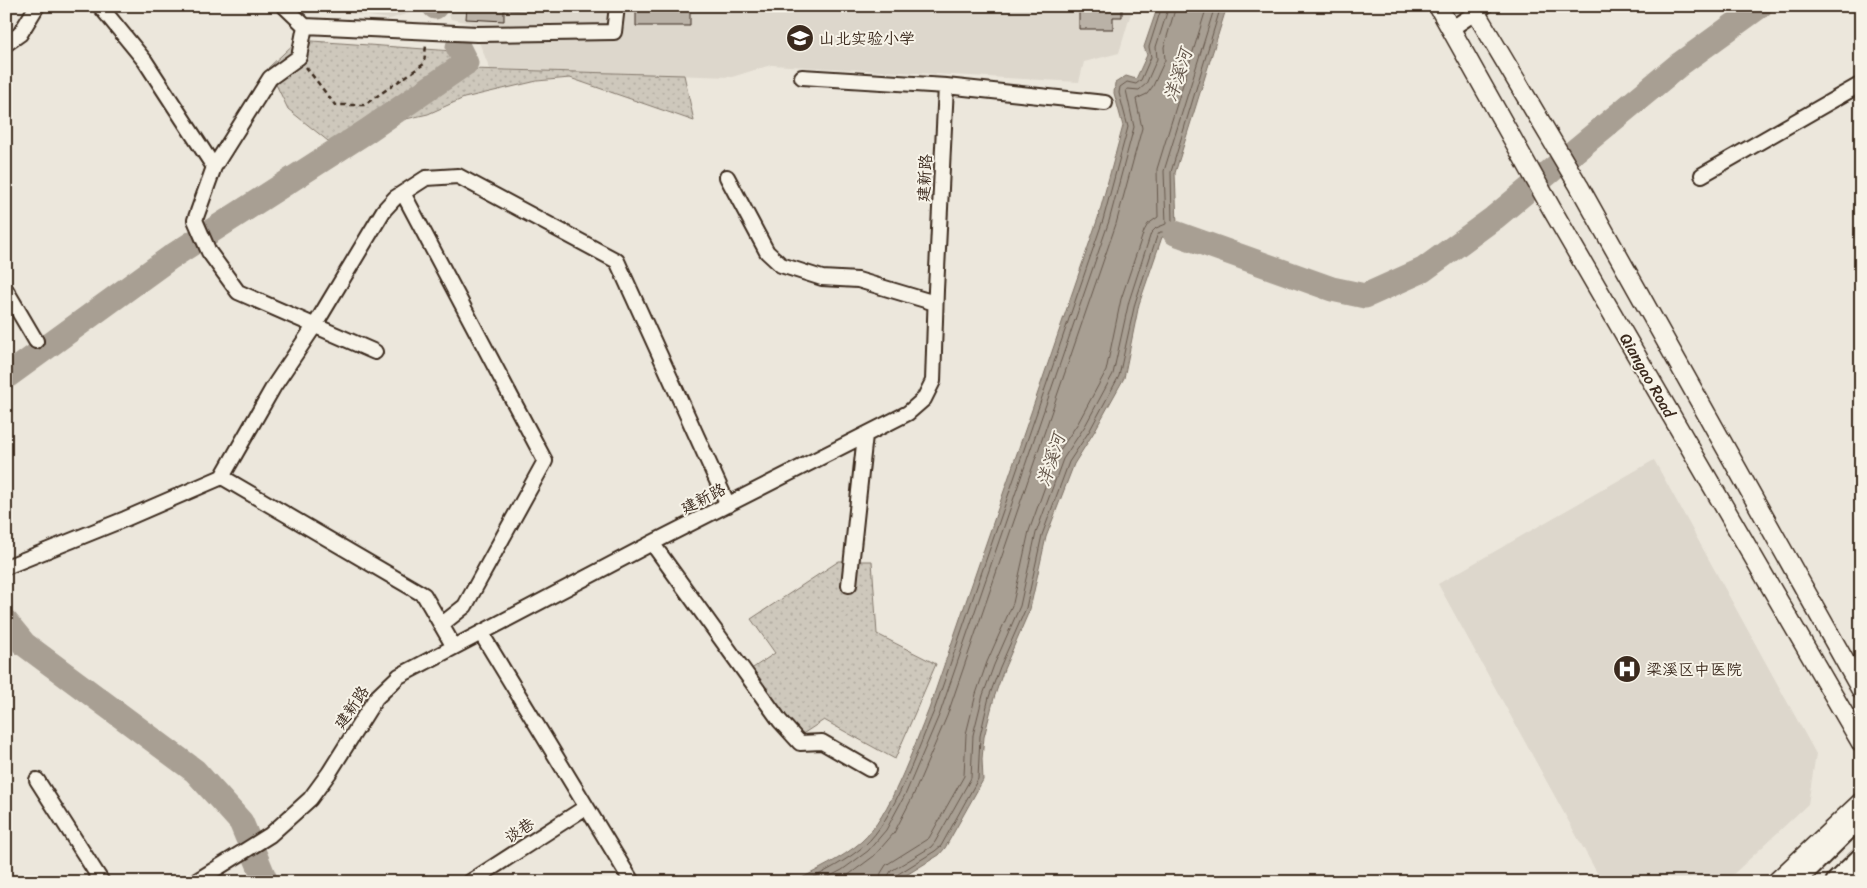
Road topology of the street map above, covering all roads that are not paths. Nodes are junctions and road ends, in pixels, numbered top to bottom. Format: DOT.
graph roads {
  1 [pos="37,6"];
  2 [pos="100,6"];
  3 [pos="284,6"];
  4 [pos="617,6"];
  5 [pos="1438,6"];
  6 [pos="1477,9"];
  7 [pos="305,26"];
  8 [pos="1451,29"];
  9 [pos="6,44"];
  10 [pos="802,77"];
  11 [pos="1861,84"];
  12 [pos="946,86"];
  13 [pos="1105,103"];
  14 [pos="214,167"];
  15 [pos="1702,175"];
  16 [pos="727,176"];
  17 [pos="403,193"];
  18 [pos="6,290"];
  19 [pos="935,303"];
  20 [pos="315,325"];
  21 [pos="36,341"];
  22 [pos="375,352"];
  23 [pos="865,435"];
  24 [pos="222,476"];
  25 [pos="728,505"];
  26 [pos="652,543"];
  27 [pos="6,567"];
  28 [pos="849,585"];
  29 [pos="441,625"];
  30 [pos="481,633"];
  31 [pos="454,647"];
  32 [pos="1861,690"];
  33 [pos="1861,743"];
  34 [pos="869,769"];
  35 [pos="36,780"];
  36 [pos="1861,802"];
  37 [pos="586,807"];
  38 [pos="1861,815"];
  39 [pos="1861,859"];
  40 [pos="1861,870"];
  41 [pos="102,882"];
  42 [pos="195,882"];
  43 [pos="470,882"];
  44 [pos="632,882"];
  45 [pos="1776,882"];
  46 [pos="1793,882"];
  47 [pos="1837,882"];
  48 [pos="1848,882"];
  1 -- 9 [label="street"];
  2 -- 14 [label="street"];
  3 -- 7 [label="street"];
  4 -- 7 [label="street"];
  5 -- 8 [label="main road, Qiangao Road"];
  6 -- 8 [label="street"];
  6 -- 32 [label="main road, Qiangao Road"];
  7 -- 14 [label="street"];
  8 -- 33 [label="main road, Qiangao Road"];
  10 -- 12 [label="street"];
  11 -- 15 [label="street"];
  12 -- 13 [label="street"];
  12 -- 19 [label="street, 建新路"];
  14 -- 20 [label="street"];
  16 -- 19 [label="street"];
  17 -- 20 [label="street"];
  17 -- 25 [label="street"];
  17 -- 29 [label="street"];
  18 -- 21 [label="street"];
  19 -- 23 [label="street, 建新路"];
  20 -- 22 [label="street"];
  20 -- 24 [label="street"];
  23 -- 25 [label="street, 建新路"];
  23 -- 28 [label="street"];
  24 -- 27 [label="street"];
  24 -- 29 [label="street"];
  25 -- 26 [label="street, 建新路"];
  26 -- 30 [label="street, 建新路"];
  26 -- 34 [label="street"];
  29 -- 31 [label="street"];
  30 -- 31 [label="street, 建新路"];
  30 -- 37 [label="street"];
  31 -- 42 [label="street, 建新路"];
  35 -- 41 [label="street"];
  36 -- 45 [label="main road"];
  37 -- 43 [label="street, 谈巷"];
  37 -- 44 [label="street"];
  38 -- 46 [label="highway"];
  39 -- 47 [label="highway"];
  40 -- 48 [label="main road"];
}
